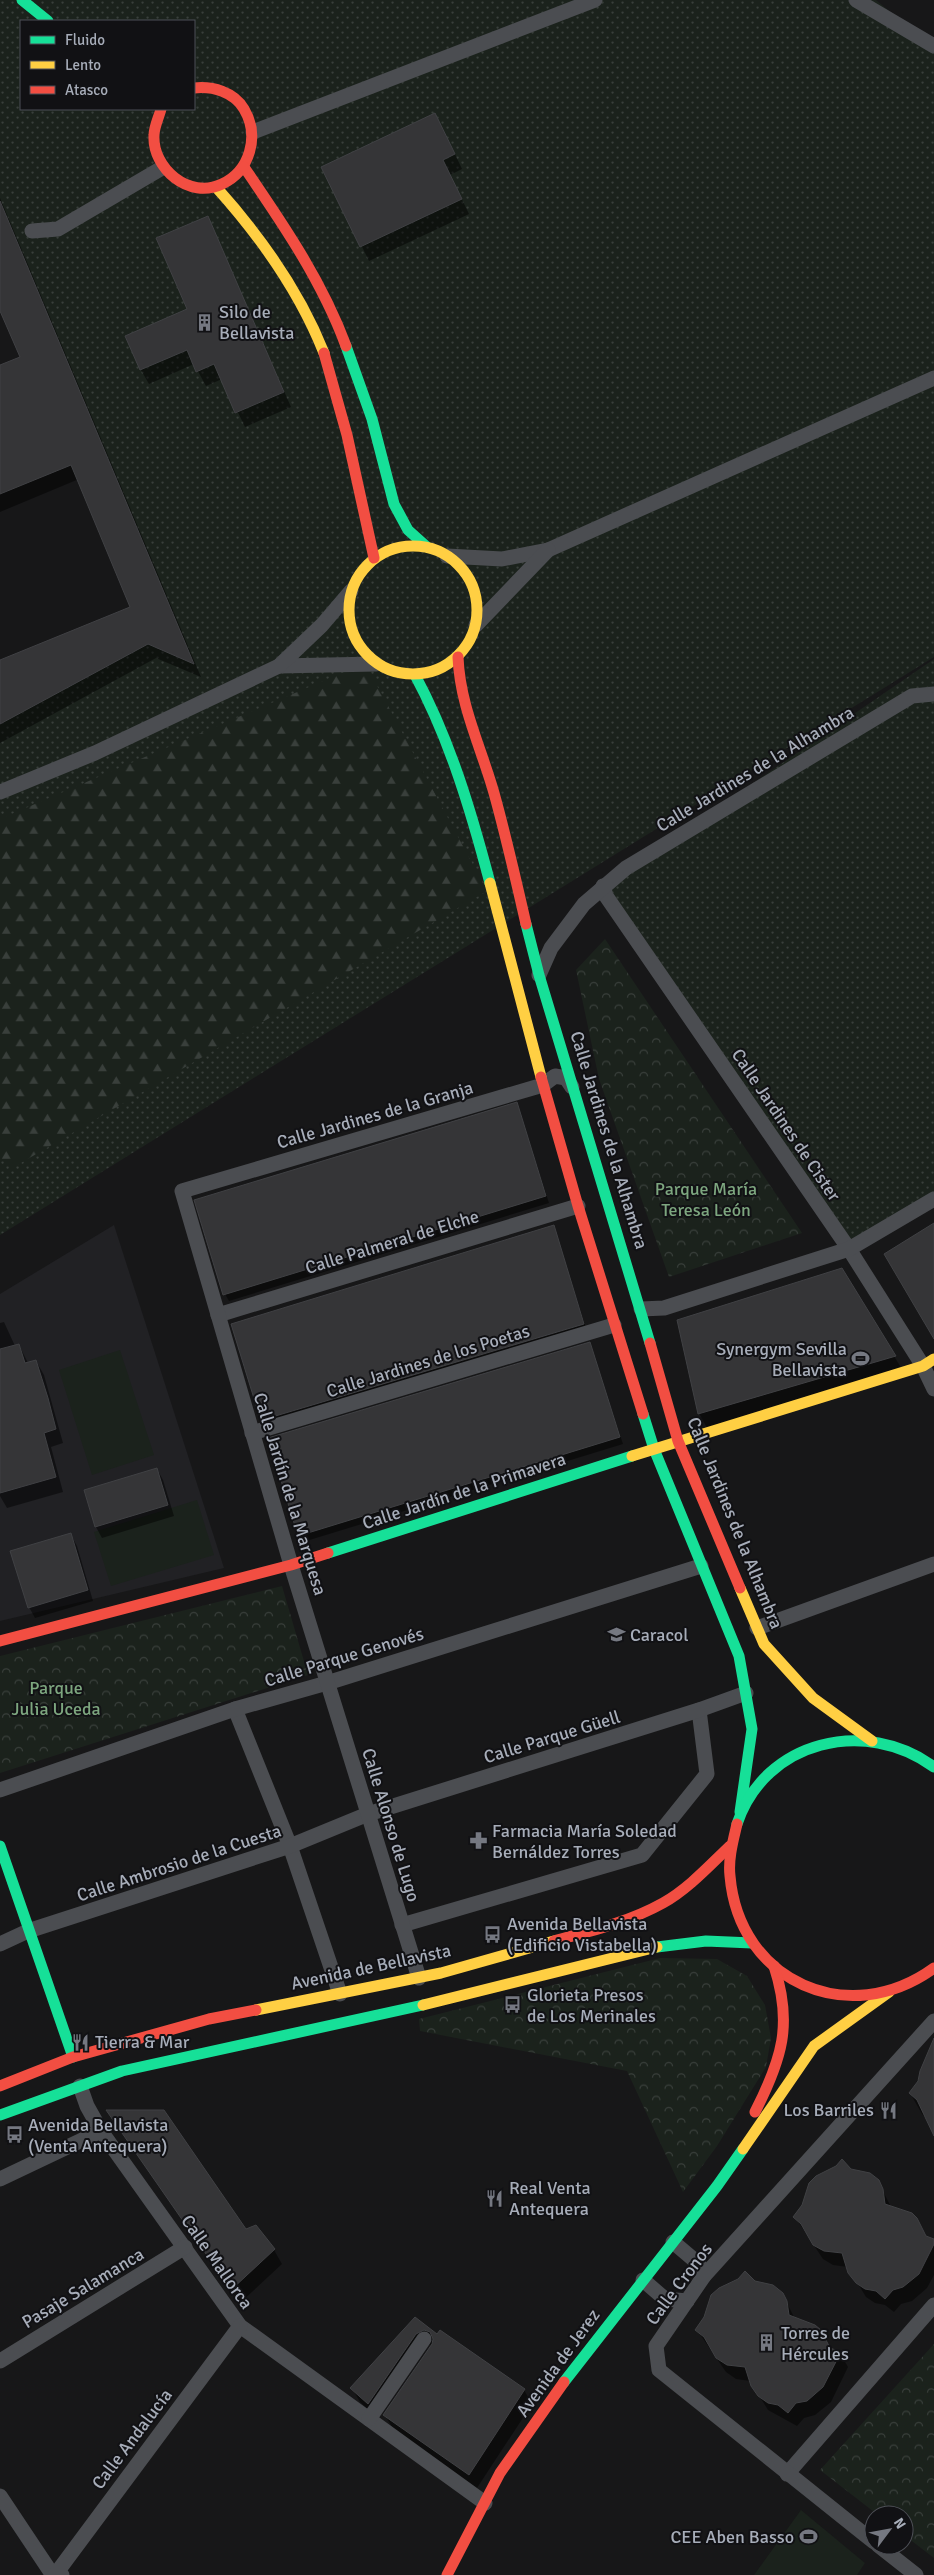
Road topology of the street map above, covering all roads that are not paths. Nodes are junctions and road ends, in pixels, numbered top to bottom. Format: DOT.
graph roads {
  1 [pos="22,0"];
  2 [pos="595,0"];
  3 [pos="856,0"];
  4 [pos="47,20"];
  5 [pos="934,46"];
  6 [pos="195,88"];
  7 [pos="160,110"];
  8 [pos="252,132"];
  9 [pos="244,167"];
  10 [pos="162,168"];
  11 [pos="216,186"];
  12 [pos="32,231"];
  13 [pos="934,378"];
  14 [pos="427,547"];
  15 [pos="548,550"];
  16 [pos="448,556"];
  17 [pos="374,558"];
  18 [pos="350,591"];
  19 [pos="476,625"];
  20 [pos="458,657"];
  21 [pos="376,664"];
  22 [pos="279,666"];
  23 [pos="415,675"];
  24 [pos="934,694"];
  25 [pos="0,792"];
  26 [pos="603,886"];
  27 [pos="539,975"];
  28 [pos="543,1085"];
  29 [pos="572,1087"];
  30 [pos="182,1191"];
  31 [pos="934,1199"];
  32 [pos="578,1206"];
  33 [pos="849,1249"];
  34 [pos="641,1309"];
  35 [pos="218,1315"];
  36 [pos="614,1325"];
  37 [pos="929,1362"];
  38 [pos="934,1389"];
  39 [pos="252,1433"];
  40 [pos="678,1441"];
  41 [pos="654,1449"];
  42 [pos="934,1564"];
  43 [pos="291,1565"];
  44 [pos="701,1566"];
  45 [pos="757,1628"];
  46 [pos="0,1641"];
  47 [pos="327,1683"];
  48 [pos="746,1693"];
  49 [pos="235,1709"];
  50 [pos="700,1710"];
  51 [pos="872,1741"];
  52 [pos="933,1766"];
  53 [pos="0,1790"];
  54 [pos="740,1812"];
  55 [pos="368,1814"];
  56 [pos="0,1846"];
  57 [pos="290,1846"];
  58 [pos="730,1846"];
  59 [pos="402,1925"];
  60 [pos="28,1931"];
  61 [pos="752,1943"];
  62 [pos="0,1944"];
  63 [pos="774,1966"];
  64 [pos="934,1968"];
  65 [pos="419,1978"];
  66 [pos="912,1983"];
  67 [pos="927,1984"];
  68 [pos="889,1992"];
  69 [pos="340,1994"];
  70 [pos="933,2021"];
  71 [pos="73,2058"];
  72 [pos="0,2086"];
  73 [pos="80,2086"];
  74 [pos="0,2116"];
  75 [pos="101,2131"];
  76 [pos="0,2179"];
  77 [pos="717,2186"];
  78 [pos="673,2242"];
  79 [pos="185,2247"];
  80 [pos="704,2276"];
  81 [pos="643,2280"];
  82 [pos="688,2301"];
  83 [pos="934,2305"];
  84 [pos="240,2326"];
  85 [pos="424,2339"];
  86 [pos="0,2361"];
  87 [pos="369,2419"];
  88 [pos="787,2474"];
  89 [pos="0,2496"];
  90 [pos="485,2503"];
  91 [pos="864,2534"];
  92 [pos="891,2555"];
  93 [pos="58,2574"];
  94 [pos="447,2575"];
  95 [pos="916,2575"];
  1 -- 4 [label="street"];
  2 -- 8 [label="street"];
  3 -- 5 [label="street"];
  6 -- 8 [label="street"];
  7 -- 10 [label="street"];
  8 -- 9 [label="street"];
  9 -- 11 [label="street"];
  9 -- 14 [label="street"];
  10 -- 11 [label="street"];
  10 -- 12 [label="street"];
  11 -- 17 [label="street"];
  13 -- 15 [label="street"];
  14 -- 16 [label="street"];
  14 -- 17 [label="street"];
  15 -- 16 [label="street"];
  15 -- 19 [label="street"];
  16 -- 19 [label="street"];
  17 -- 18 [label="street"];
  18 -- 21 [label="street"];
  18 -- 22 [label="street"];
  19 -- 20 [label="street"];
  20 -- 23 [label="street"];
  20 -- 27 [label="street"];
  21 -- 22 [label="street"];
  21 -- 23 [label="street"];
  22 -- 25 [label="street"];
  23 -- 28 [label="street"];
  24 -- 26 [label="street, Calle Jardines de la Alhambra"];
  26 -- 27 [label="street, Calle Jardines de la Alhambra"];
  26 -- 33 [label="street, Calle Jardines de Cister"];
  27 -- 29 [label="street, Calle Jardines de la Alhambra"];
  28 -- 29 [label="street, Calle Jardines de la Granja"];
  28 -- 30 [label="street, Calle Jardines de la Granja"];
  28 -- 32 [label="street"];
  29 -- 34 [label="street, Calle Jardines de la Alhambra"];
  30 -- 35 [label="street, Calle Jardín de la Marquesa"];
  31 -- 33 [label="street"];
  32 -- 35 [label="street, Calle Palmeral de Elche"];
  32 -- 36 [label="street"];
  33 -- 34 [label="street"];
  33 -- 37 [label="street, Calle Jardines de Cister"];
  34 -- 40 [label="street, Calle Jardines de la Alhambra"];
  35 -- 39 [label="street, Calle Jardín de la Marquesa"];
  36 -- 39 [label="street, Calle Jardines de los Poetas"];
  36 -- 41 [label="street"];
  37 -- 38 [label="street, Calle Jardines de Cister"];
  37 -- 40 [label="street, Calle Jardín de la Primavera"];
  39 -- 43 [label="street, Calle Jardín de la Marquesa"];
  40 -- 41 [label="street, Calle Jardín de la Primavera"];
  40 -- 45 [label="street, Calle Jardines de la Alhambra"];
  41 -- 43 [label="street, Calle Jardín de la Primavera"];
  41 -- 44 [label="street"];
  42 -- 45 [label="street"];
  43 -- 46 [label="street, Calle Jardín de la Primavera"];
  43 -- 47 [label="street, Calle Jardín de la Marquesa"];
  44 -- 47 [label="street, Calle Parque Genovés"];
  44 -- 48 [label="street"];
  45 -- 51 [label="street, Calle Jardines de la Alhambra"];
  47 -- 49 [label="street, Calle Parque Genovés"];
  47 -- 55 [label="street, Calle Alonso de Lugo"];
  48 -- 50 [label="street, Calle Parque Güell"];
  48 -- 54 [label="street"];
  49 -- 53 [label="street, Calle Parque Genovés"];
  49 -- 57 [label="street"];
  50 -- 55 [label="street, Calle Parque Güell"];
  50 -- 59 [label="street, Avenida de Bellavista"];
  51 -- 52 [label="street"];
  51 -- 54 [label="street"];
  54 -- 58 [label="street"];
  55 -- 57 [label="street, Calle Ambrosio de la Cuesta"];
  55 -- 59 [label="street, Calle Alonso de Lugo"];
  56 -- 60 [label="street"];
  57 -- 60 [label="street, Calle Ambrosio de la Cuesta"];
  57 -- 69 [label="street"];
  58 -- 61 [label="street"];
  58 -- 65 [label="street, Avenida de Bellavista"];
  59 -- 65 [label="street, Calle Alonso de Lugo"];
  60 -- 62 [label="street, Calle Ambrosio de la Cuesta"];
  60 -- 71 [label="street"];
  61 -- 63 [label="street"];
  61 -- 73 [label="street"];
  63 -- 68 [label="street"];
  63 -- 77 [label="street, Avenida de Jerez"];
  64 -- 66 [label="street"];
  65 -- 69 [label="street, Avenida de Bellavista"];
  66 -- 67 [label="street"];
  66 -- 68 [label="street"];
  68 -- 77 [label="street, Avenida de Jerez"];
  69 -- 71 [label="street, Avenida de Bellavista"];
  70 -- 80 [label="street, Calle Cronos"];
  71 -- 72 [label="street, Avenida de Bellavista"];
  73 -- 74 [label="street"];
  73 -- 75 [label="street, Calle Mallorca"];
  75 -- 76 [label="street"];
  75 -- 79 [label="street, Calle Mallorca"];
  77 -- 78 [label="street, Avenida de Jerez"];
  78 -- 80 [label="street"];
  78 -- 81 [label="street, Avenida de Jerez"];
  79 -- 84 [label="street, Calle Mallorca"];
  79 -- 86 [label="street, Pasaje Salamanca"];
  80 -- 82 [label="street, Calle Cronos"];
  81 -- 82 [label="street"];
  81 -- 90 [label="street, Avenida de Jerez"];
  82 -- 88 [label="street, Calle Cronos"];
  83 -- 88 [label="street"];
  84 -- 87 [label="street, Calle Mallorca"];
  84 -- 93 [label="street, Calle Andalucía"];
  85 -- 87 [label="street"];
  87 -- 90 [label="street, Calle Mallorca"];
  88 -- 91 [label="street, Calle Cronos"];
  89 -- 93 [label="street"];
  90 -- 94 [label="street, Avenida de Jerez"];
  92 -- 95 [label="street"];
}
